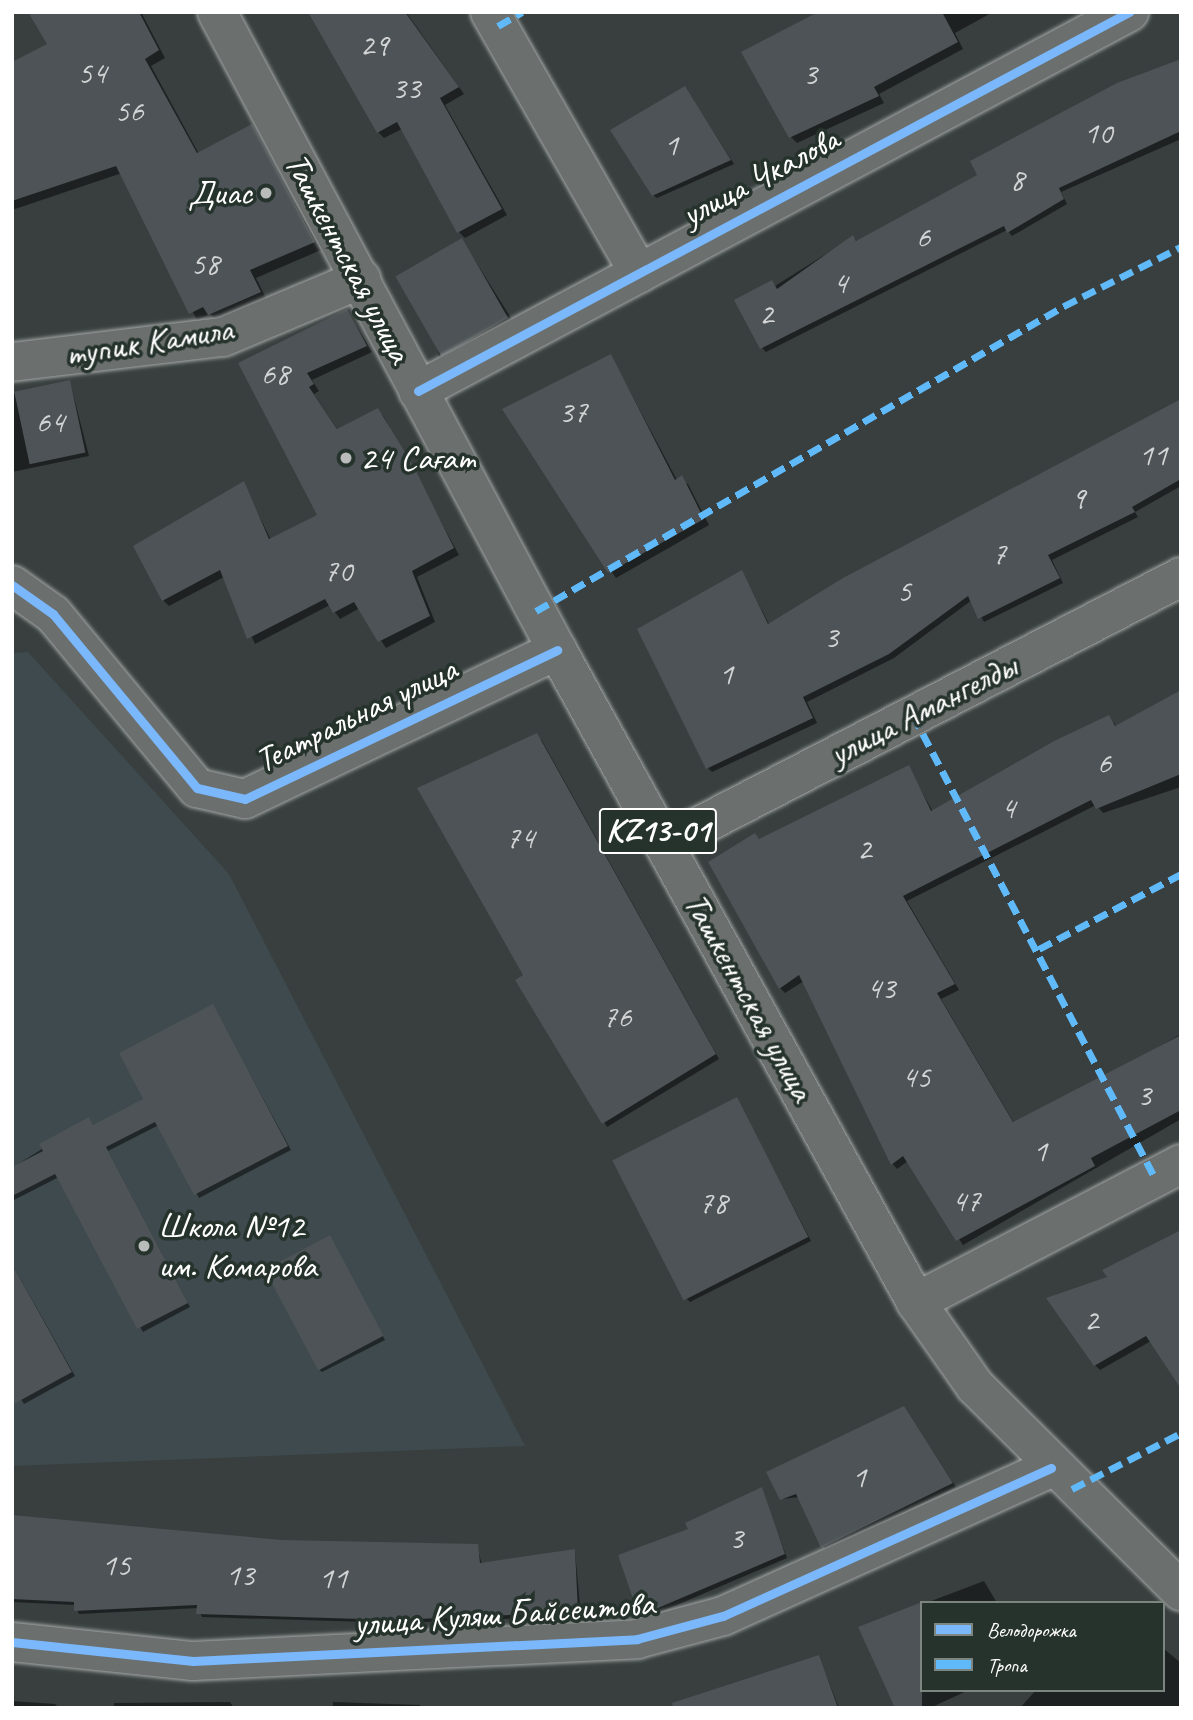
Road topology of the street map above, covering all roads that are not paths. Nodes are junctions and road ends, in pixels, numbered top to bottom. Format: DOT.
graph roads {
  1 [pos="217,12"];
  2 [pos="490,12"];
  3 [pos="1129,12"];
  4 [pos="639,273"];
  5 [pos="361,279"];
  6 [pos="12,362"];
  7 [pos="418,391"];
  8 [pos="1181,577"];
  9 [pos="12,584"];
  10 [pos="556,650"];
  11 [pos="665,844"];
  12 [pos="1181,1164"];
  13 [pos="916,1302"];
  14 [pos="1051,1468"];
  15 [pos="1181,1591"];
  16 [pos="12,1642"];
  1 -- 5 [label="street, Ташкентская улица / KZ13-01"];
  2 -- 4 [label="street"];
  3 -- 4 [label="street, улица Чкалова"];
  4 -- 7 [label="street, улица Чкалова"];
  5 -- 6 [label="street, тупик Камила"];
  5 -- 7 [label="street, Ташкентская улица / KZ13-01"];
  7 -- 10 [label="street, Ташкентская улица / KZ13-01"];
  8 -- 11 [label="street, улица Амангелды"];
  9 -- 10 [label="street, Театральная улица"];
  10 -- 11 [label="street, Ташкентская улица / KZ13-01"];
  11 -- 13 [label="street, Ташкентская улица / KZ13-01"];
  12 -- 13 [label="street"];
  13 -- 14 [label="street, Ташкентская улица / KZ13-01"];
  14 -- 15 [label="street, Ташкентская улица / KZ13-01"];
  14 -- 16 [label="street, улица Куляш Байсеитова"];
}
